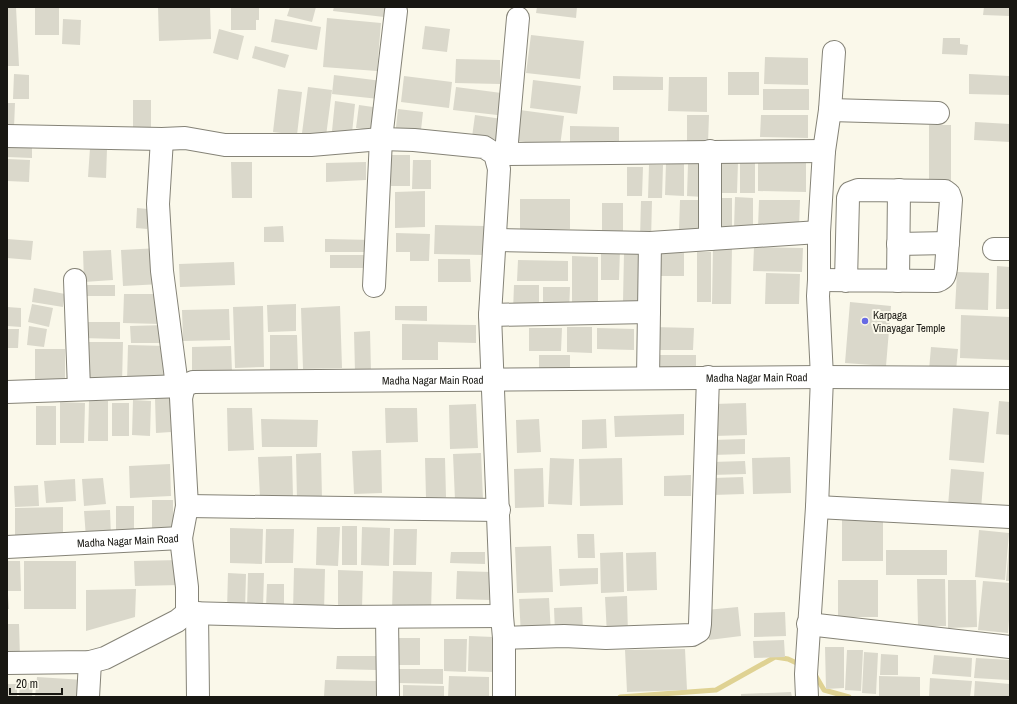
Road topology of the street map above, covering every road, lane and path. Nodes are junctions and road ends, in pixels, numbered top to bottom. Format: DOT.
graph roads {
  1 [pos="396,11"];
  2 [pos="518,18"];
  3 [pos="834,52"];
  4 [pos="830,110"];
  5 [pos="938,113"];
  6 [pos="7,136"];
  7 [pos="162,139"];
  8 [pos="381,139"];
  9 [pos="710,151"];
  10 [pos="824,151"];
  11 [pos="501,153"];
  12 [pos="899,190"];
  13 [pos="819,232"];
  14 [pos="710,239"];
  15 [pos="495,240"];
  16 [pos="650,243"];
  17 [pos="898,244"];
  18 [pos="948,244"];
  19 [pos="75,280"];
  20 [pos="819,280"];
  21 [pos="846,281"];
  22 [pos="898,281"];
  23 [pos="374,286"];
  24 [pos="649,312"];
  25 [pos="490,316"];
  26 [pos="708,377"];
  27 [pos="822,377"];
  28 [pos="648,378"];
  29 [pos="1010,378"];
  30 [pos="492,379"];
  31 [pos="180,386"];
  32 [pos="79,389"];
  33 [pos="7,392"];
  34 [pos="187,506"];
  35 [pos="817,507"];
  36 [pos="499,510"];
  37 [pos="1010,517"];
  38 [pos="181,538"];
  39 [pos="7,546"];
  40 [pos="192,613"];
  41 [pos="502,616"];
  42 [pos="386,618"];
  43 [pos="808,624"];
  44 [pos="504,638"];
  45 [pos="1010,647"];
  46 [pos="90,662"];
  47 [pos="7,663"];
  48 [pos="88,697"];
  49 [pos="198,697"];
  50 [pos="388,697"];
  51 [pos="504,697"];
  52 [pos="807,697"];
  1 -- 8 [label="street"];
  2 -- 11 [label="street"];
  3 -- 4 [label="street"];
  4 -- 5 [label="street"];
  4 -- 10 [label="street"];
  6 -- 7 [label="street"];
  7 -- 8 [label="street"];
  7 -- 31 [label="street"];
  8 -- 11 [label="street"];
  8 -- 23 [label="street"];
  9 -- 10 [label="street"];
  9 -- 11 [label="street"];
  9 -- 14 [label="street"];
  10 -- 13 [label="street"];
  11 -- 15 [label="street"];
  12 -- 17 [label="street"];
  12 -- 18 [label="street"];
  12 -- 21 [label="street"];
  13 -- 14 [label="street"];
  13 -- 20 [label="street"];
  14 -- 16 [label="street"];
  15 -- 16 [label="street"];
  15 -- 25 [label="street"];
  16 -- 24 [label="street"];
  17 -- 18 [label="street"];
  17 -- 22 [label="street"];
  18 -- 22 [label="street"];
  19 -- 32 [label="street"];
  20 -- 21 [label="street"];
  20 -- 27 [label="street"];
  21 -- 22 [label="street"];
  24 -- 25 [label="street"];
  24 -- 28 [label="street"];
  25 -- 30 [label="street"];
  26 -- 27 [label="street, Madha Nagar Main Road"];
  26 -- 28 [label="street, Madha Nagar Main Road"];
  26 -- 44 [label="street"];
  27 -- 29 [label="street, Madha Nagar Main Road"];
  27 -- 35 [label="street"];
  28 -- 30 [label="street, Madha Nagar Main Road"];
  30 -- 31 [label="street, Madha Nagar Main Road"];
  30 -- 36 [label="street"];
  31 -- 32 [label="street"];
  31 -- 34 [label="street, Madha Nagar Main Road"];
  32 -- 33 [label="street"];
  34 -- 36 [label="street"];
  34 -- 38 [label="street, Madha Nagar Main Road"];
  35 -- 37 [label="street"];
  35 -- 43 [label="street"];
  36 -- 41 [label="street"];
  38 -- 39 [label="street, Madha Nagar Main Road"];
  38 -- 40 [label="street"];
  40 -- 42 [label="street"];
  40 -- 46 [label="street"];
  40 -- 49 [label="street"];
  41 -- 42 [label="street"];
  41 -- 44 [label="street"];
  42 -- 50 [label="street"];
  43 -- 45 [label="street"];
  43 -- 52 [label="street"];
  44 -- 51 [label="street"];
  46 -- 47 [label="street"];
  46 -- 48 [label="street"];
}
